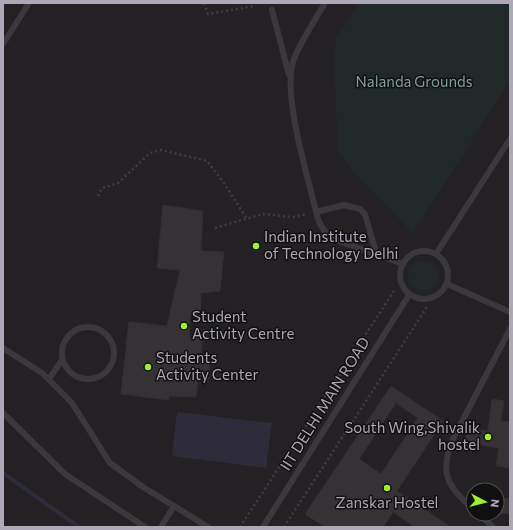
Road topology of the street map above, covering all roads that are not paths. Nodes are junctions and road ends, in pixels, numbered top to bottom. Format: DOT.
graph roads {
  1 [pos="29,3"];
  2 [pos="324,3"];
  3 [pos="272,10"];
  4 [pos="5,36"];
  5 [pos="3,44"];
  6 [pos="289,76"];
  7 [pos="510,139"];
  8 [pos="316,212"];
  9 [pos="436,254"];
  10 [pos="378,256"];
  11 [pos="403,264"];
  12 [pos="447,284"];
  13 [pos="409,295"];
  14 [pos="510,312"];
  15 [pos="510,329"];
  16 [pos="3,348"];
  17 [pos="62,360"];
  18 [pos="49,379"];
  19 [pos="3,413"];
  20 [pos="465,501"];
  21 [pos="174,506"];
  22 [pos="145,527"];
  23 [pos="161,527"];
  24 [pos="208,527"];
  25 [pos="263,527"];
  1 -- 4 [label="lane"];
  2 -- 6 [label="lane"];
  3 -- 6 [label="lane"];
  4 -- 5 [label="lane"];
  6 -- 8 [label="lane"];
  7 -- 9 [label="lane"];
  8 -- 10 [label="lane"];
  8 -- 10 [label="lane"];
  9 -- 11 [label="lane"];
  9 -- 12 [label="lane"];
  10 -- 11 [label="lane"];
  11 -- 13 [label="lane"];
  12 -- 13 [label="lane"];
  12 -- 14 [label="lane"];
  13 -- 25 [label="lane, IIT DELHI MAIN ROAD"];
  15 -- 20 [label="lane"];
  16 -- 18 [label="lane"];
  17 -- 17 [label="lane"];
  17 -- 18 [label="lane"];
  18 -- 21 [label="lane"];
  19 -- 22 [label="lane"];
  21 -- 23 [label="lane"];
  21 -- 24 [label="lane"];
}
